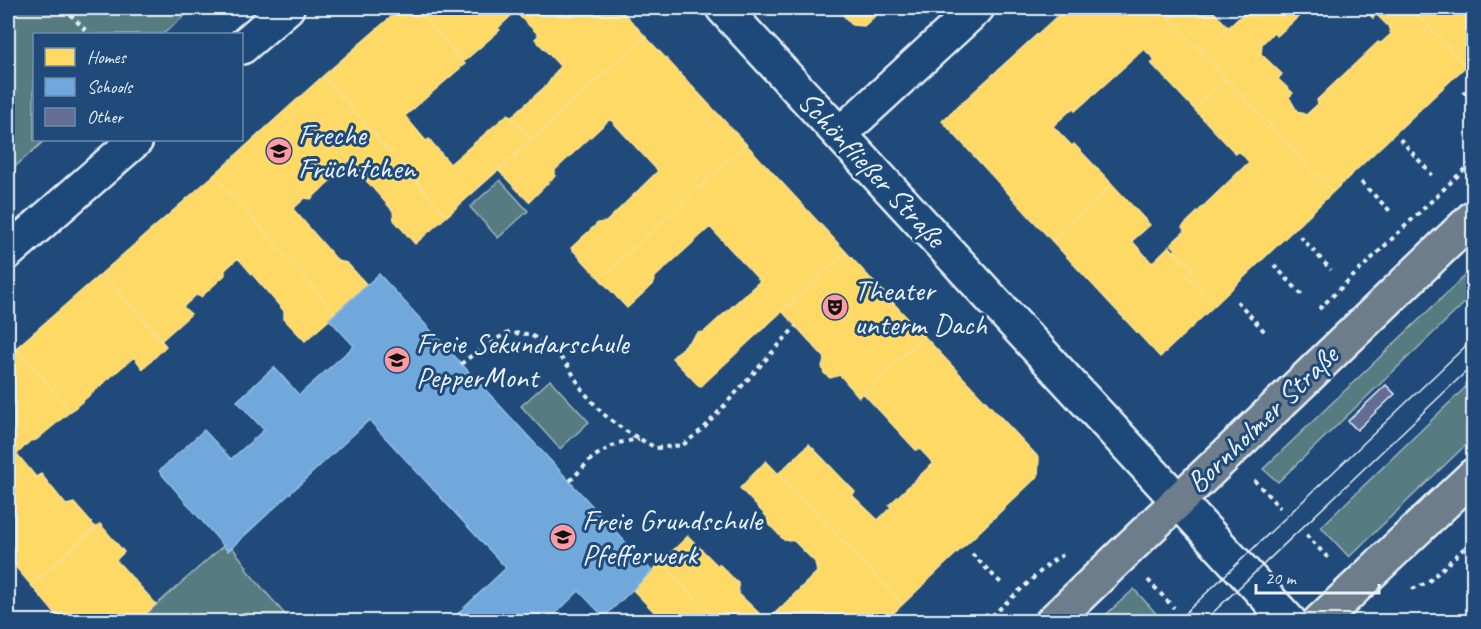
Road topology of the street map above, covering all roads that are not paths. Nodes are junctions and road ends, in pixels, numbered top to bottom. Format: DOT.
graph roads {
  1 [pos="287,8"];
  2 [pos="723,8"];
  3 [pos="977,8"];
  4 [pos="243,46"];
  5 [pos="840,134"];
  6 [pos="135,141"];
  7 [pos="1473,218"];
  8 [pos="8,252"];
  9 [pos="1473,476"];
  10 [pos="1178,500"];
  11 [pos="1052,621"];
  12 [pos="1290,621"];
  13 [pos="1319,621"];
  1 -- 4 [label="street"];
  2 -- 5 [label="street, Schönfließer Straße"];
  3 -- 5 [label="street"];
  5 -- 10 [label="street, Schönfließer Straße"];
  6 -- 8 [label="street"];
  7 -- 10 [label="main road, Bornholmer Straße"];
  9 -- 13 [label="main road"];
  10 -- 11 [label="main road, Bornholmer Straße"];
  10 -- 12 [label="street, Schönfließer Straße"];
}
